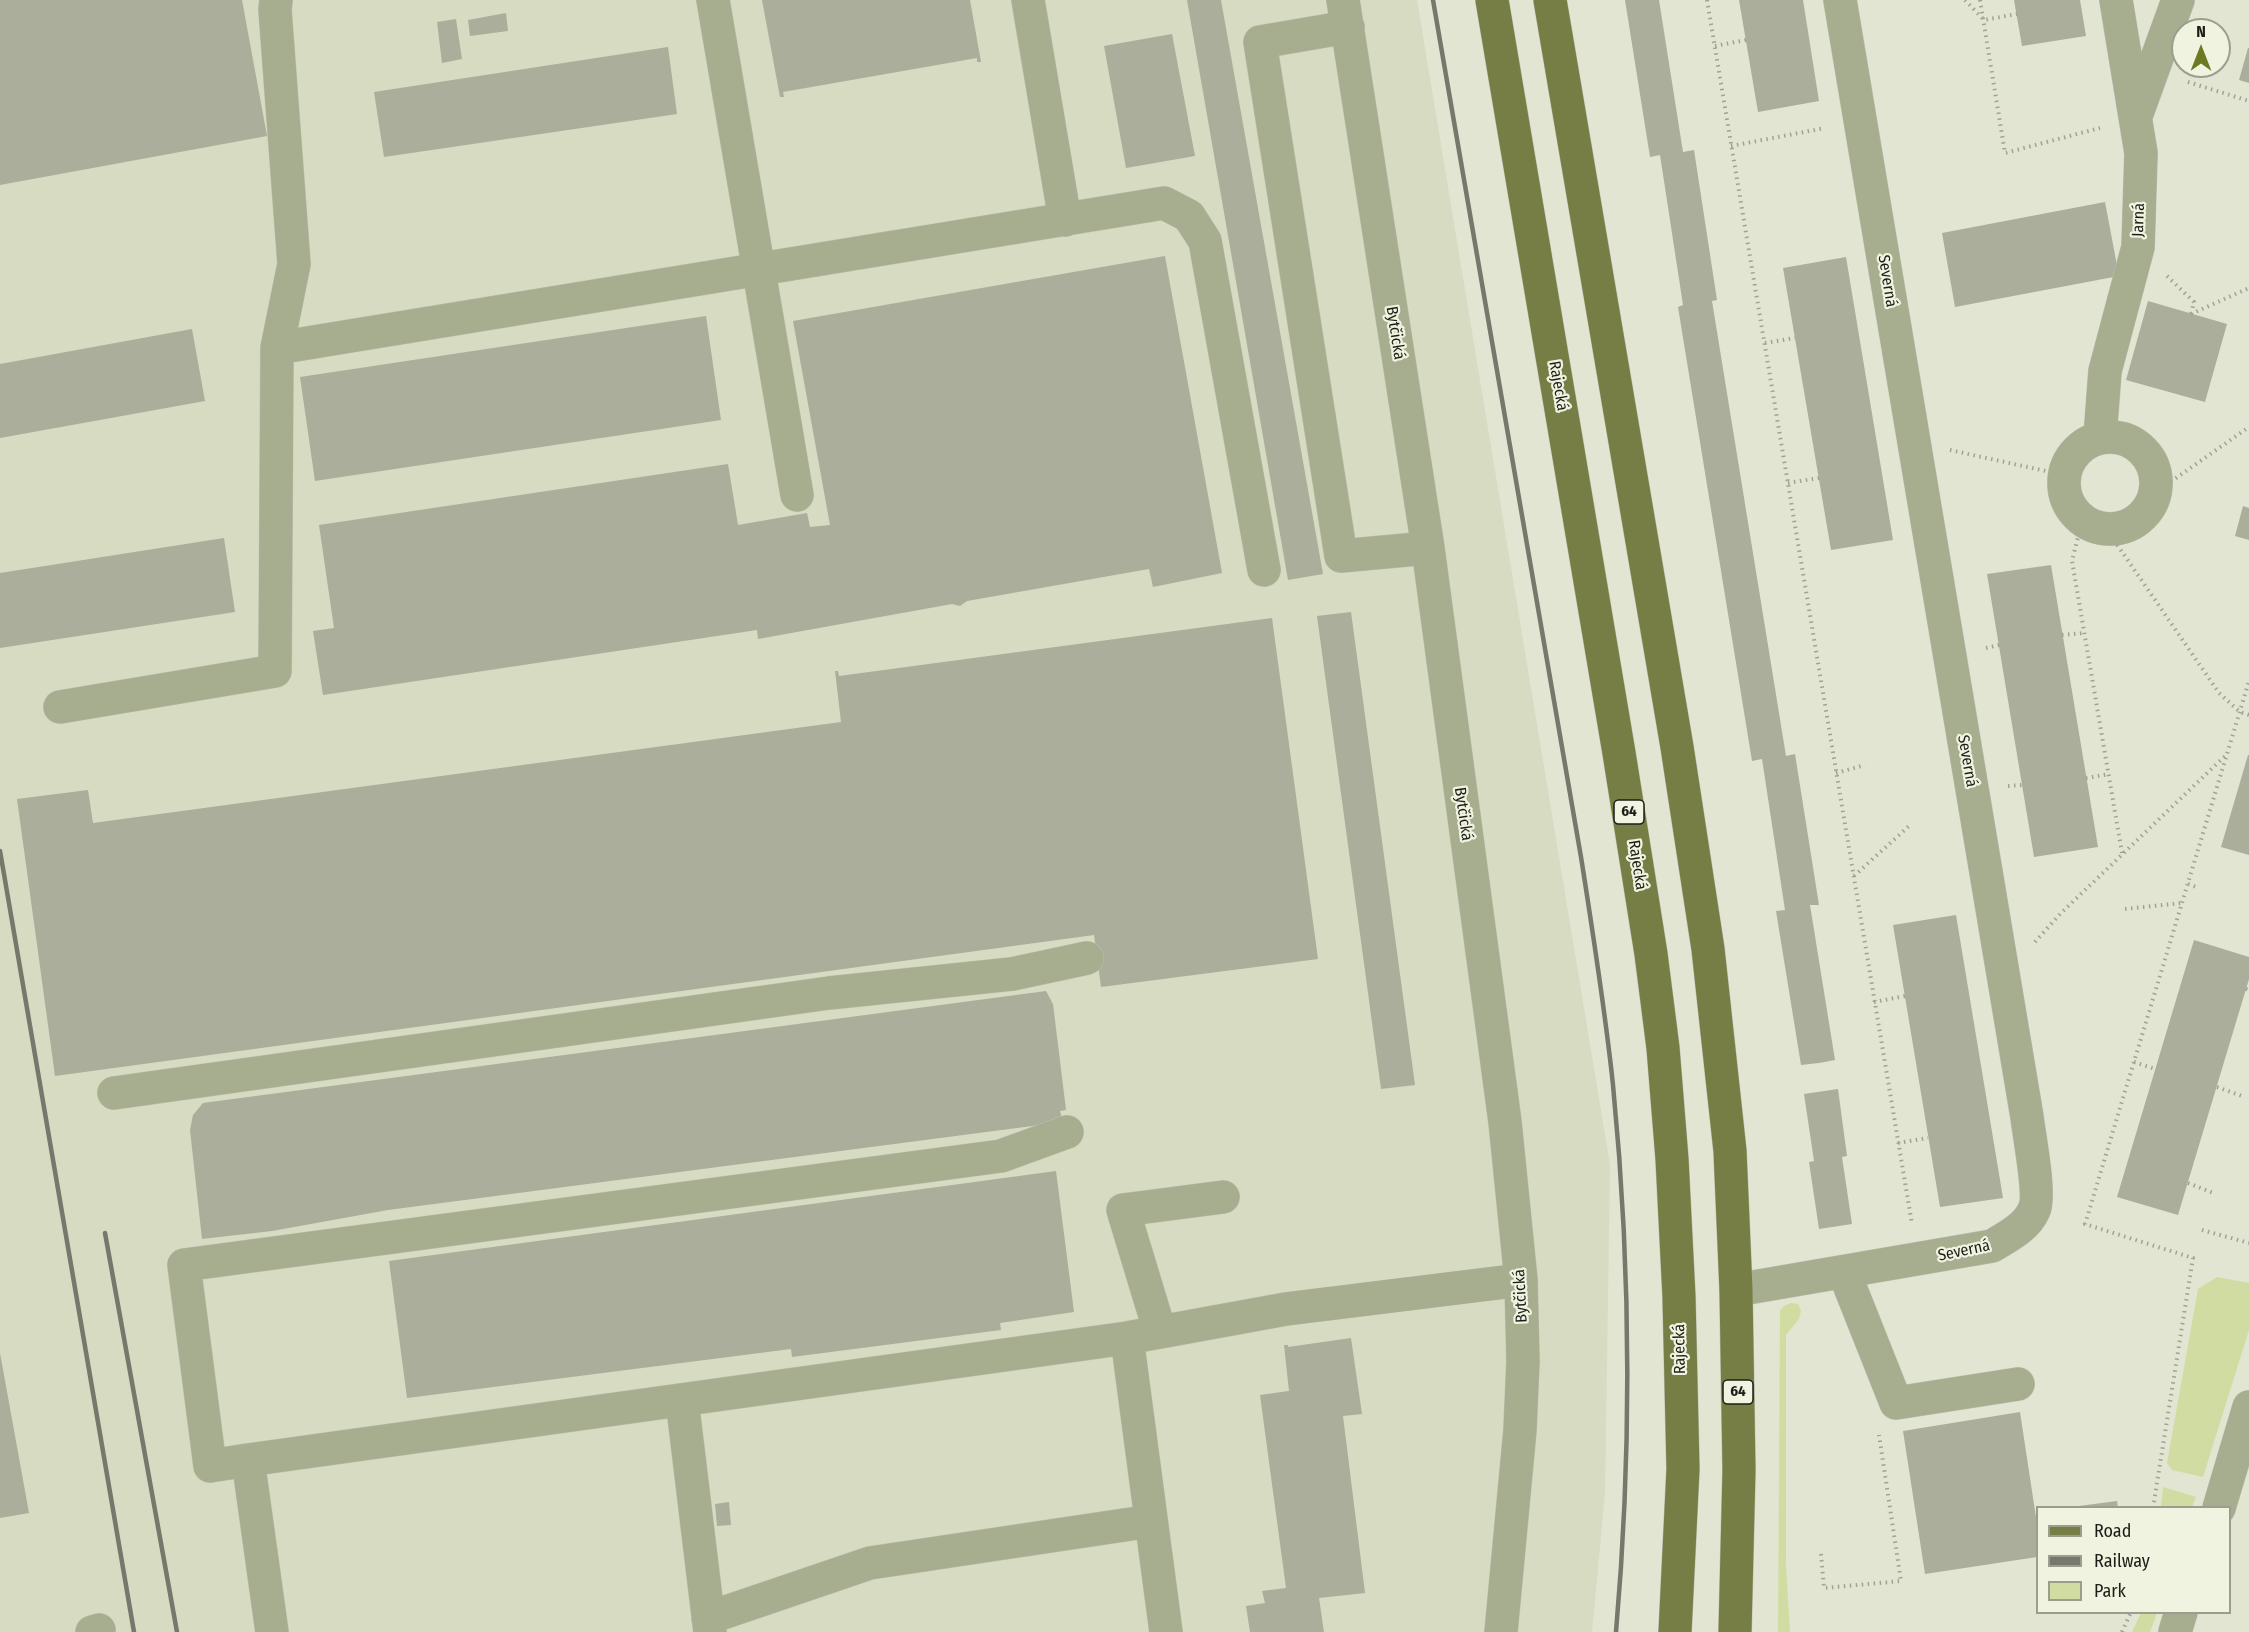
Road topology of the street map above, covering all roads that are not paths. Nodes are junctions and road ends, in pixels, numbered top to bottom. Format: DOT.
graph roads {
  1 [pos="276,0"];
  2 [pos="713,0"];
  3 [pos="1028,0"];
  4 [pos="1492,0"];
  5 [pos="1550,0"];
  6 [pos="1840,0"];
  7 [pos="2116,0"];
  8 [pos="2178,0"];
  9 [pos="1346,13"];
  10 [pos="2136,118"];
  11 [pos="1065,220"];
  12 [pos="760,269"];
  13 [pos="277,348"];
  14 [pos="2100,437"];
  15 [pos="797,495"];
  16 [pos="1428,548"];
  17 [pos="1264,570"];
  18 [pos="60,706"];
  19 [pos="1087,957"];
  20 [pos="114,1093"];
  21 [pos="1067,1132"];
  22 [pos="1223,1197"];
  23 [pos="1844,1272"];
  24 [pos="1521,1280"];
  25 [pos="1736,1290"];
  26 [pos="1160,1332"];
  27 [pos="1126,1338"];
  28 [pos="2018,1384"];
  29 [pos="682,1400"];
  30 [pos="2249,1407"];
  31 [pos="248,1460"];
  32 [pos="2219,1506"];
  33 [pos="1151,1521"];
  34 [pos="709,1625"];
  35 [pos="272,1632"];
  36 [pos="1166,1632"];
  37 [pos="1501,1632"];
  38 [pos="1675,1632"];
  39 [pos="1735,1632"];
  1 -- 13 [label="street"];
  2 -- 12 [label="street"];
  3 -- 11 [label="street"];
  4 -- 38 [label="main road, Rajecká / 64"];
  5 -- 25 [label="main road, 64"];
  6 -- 23 [label="street, Severná"];
  7 -- 10 [label="street, Jarná"];
  8 -- 10 [label="street"];
  9 -- 16 [label="street, Bytčická"];
  9 -- 16 [label="street"];
  10 -- 14 [label="street, Jarná"];
  11 -- 12 [label="street"];
  11 -- 17 [label="street"];
  12 -- 13 [label="street"];
  12 -- 15 [label="street"];
  13 -- 18 [label="street"];
  14 -- 14 [label="street"];
  16 -- 24 [label="street, Bytčická"];
  19 -- 20 [label="street"];
  21 -- 31 [label="street"];
  22 -- 26 [label="street"];
  23 -- 25 [label="street, Severná"];
  23 -- 28 [label="street"];
  24 -- 26 [label="street"];
  24 -- 37 [label="street, Bytčická"];
  25 -- 39 [label="main road, 64"];
  26 -- 27 [label="street"];
  27 -- 29 [label="street"];
  27 -- 33 [label="street"];
  29 -- 31 [label="street"];
  29 -- 34 [label="street"];
  30 -- 32 [label="street"];
  31 -- 35 [label="street"];
  33 -- 34 [label="street"];
  33 -- 36 [label="street"];
}
